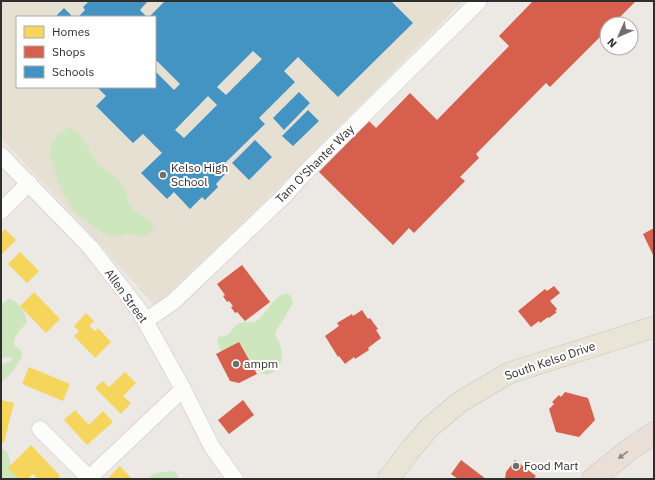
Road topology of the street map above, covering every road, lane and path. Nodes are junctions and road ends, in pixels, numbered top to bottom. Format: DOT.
graph roads {
  1 [pos="479,1"];
  2 [pos="1,155"];
  3 [pos="29,184"];
  4 [pos="1,211"];
  5 [pos="145,321"];
  6 [pos="654,327"];
  7 [pos="183,389"];
  8 [pos="40,429"];
  9 [pos="654,433"];
  10 [pos="88,479"];
  11 [pos="235,479"];
  12 [pos="388,479"];
  13 [pos="593,479"];
  1 -- 5 [label="street, Tam O'Shanter Way"];
  2 -- 3 [label="street, Allen Street"];
  3 -- 4 [label="street"];
  3 -- 5 [label="street, Allen Street"];
  5 -- 7 [label="street, Allen Street"];
  6 -- 12 [label="main road, South Kelso Drive"];
  7 -- 10 [label="street"];
  7 -- 11 [label="street, Allen Street"];
  8 -- 10 [label="street"];
  9 -- 13 [label="highway, one-way"];
}
